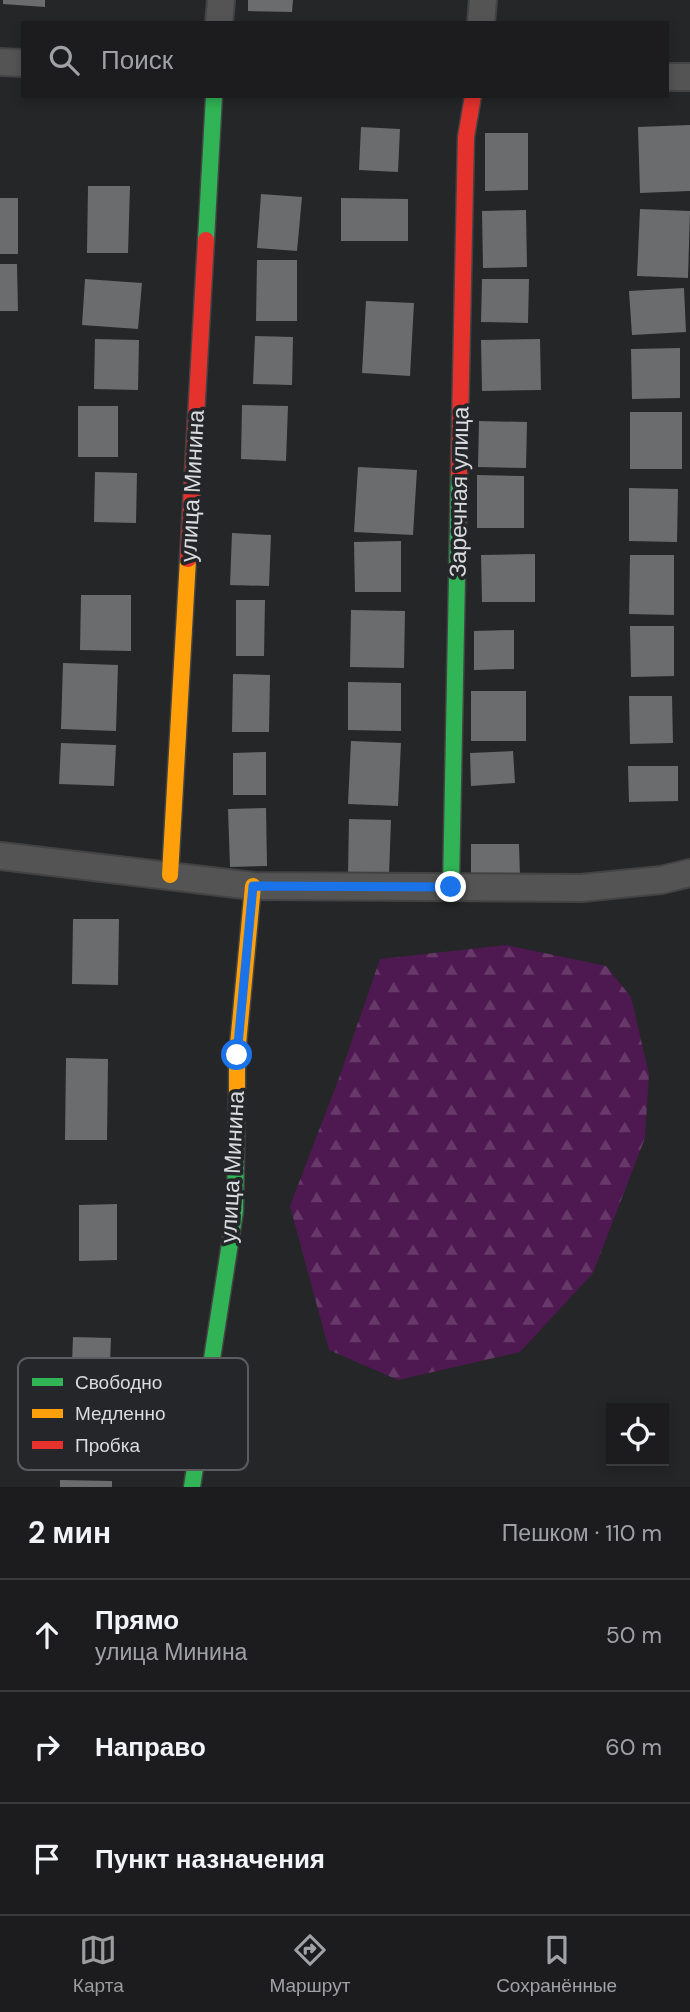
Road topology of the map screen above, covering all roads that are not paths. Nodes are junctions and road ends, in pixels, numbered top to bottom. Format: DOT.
graph roads {
  1 [pos="220,0"];
  2 [pos="482,0"];
  3 [pos="219,21"];
  4 [pos="481,21"];
  5 [pos="0,62"];
  6 [pos="21,63"];
  7 [pos="669,77"];
  8 [pos="690,77"];
  9 [pos="214,98"];
  10 [pos="473,98"];
  11 [pos="0,856"];
  12 [pos="690,873"];
  13 [pos="170,876"];
  14 [pos="253,886"];
  15 [pos="451,887"];
  16 [pos="212,1358"];
  1 -- 3 [label="street"];
  2 -- 4 [label="street"];
  5 -- 6 [label="street"];
  7 -- 8 [label="street"];
  9 -- 13 [label="street, улица Минина"];
  10 -- 15 [label="street, Заречная улица"];
  11 -- 13 [label="street"];
  12 -- 15 [label="street"];
  13 -- 14 [label="street"];
  14 -- 15 [label="street"];
  14 -- 16 [label="street, улица Минина"];
}
